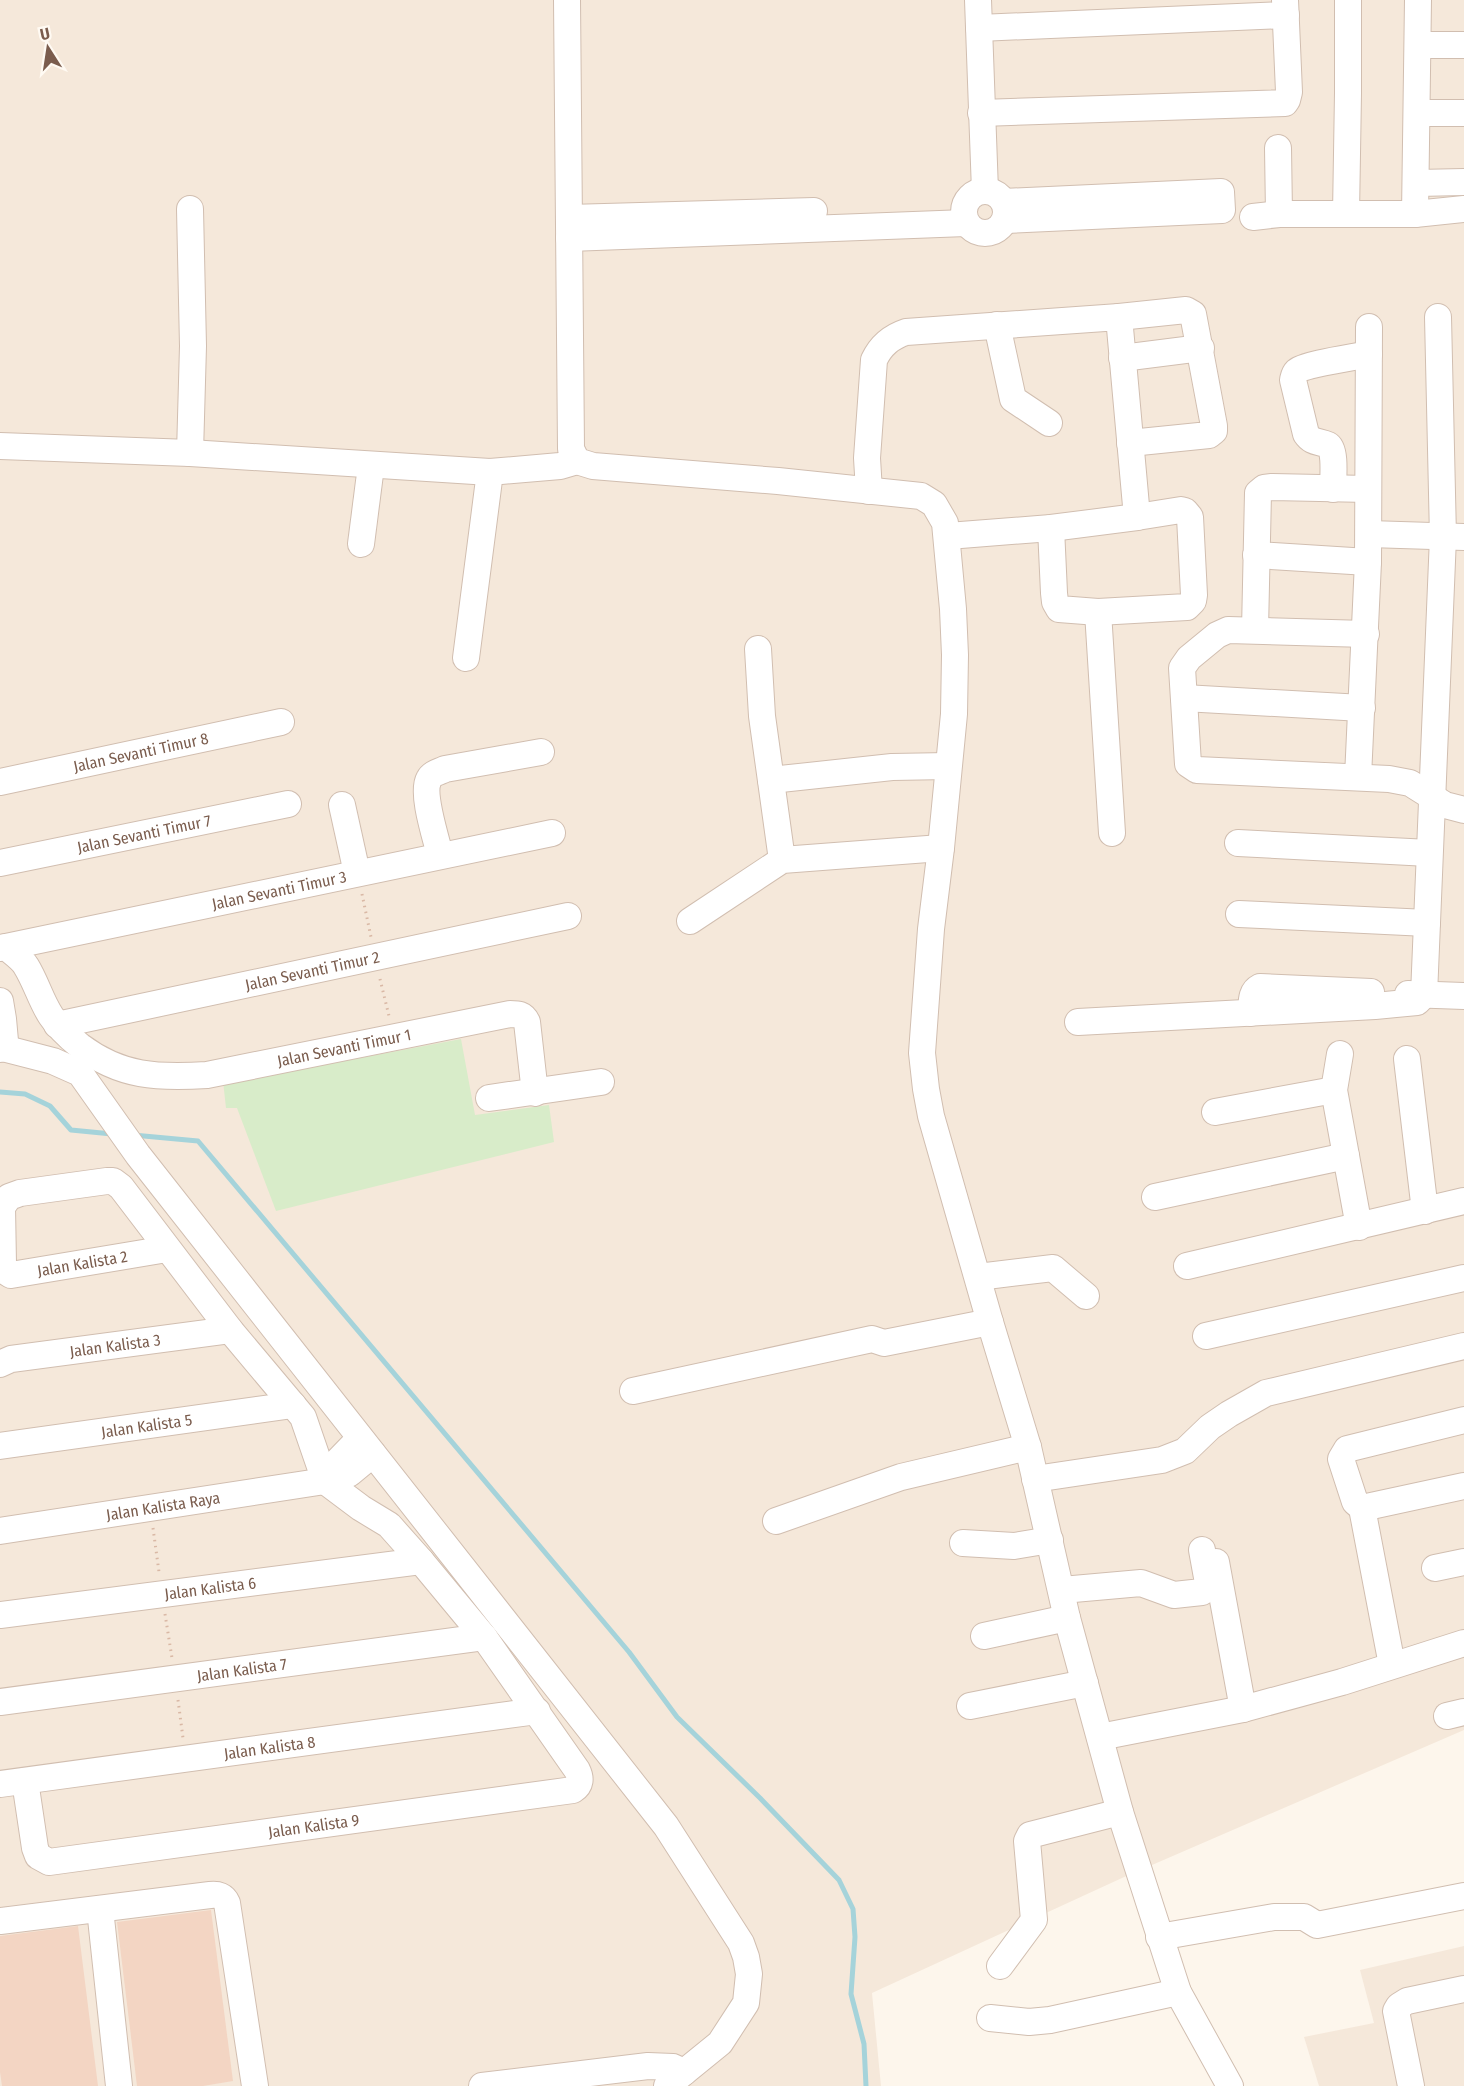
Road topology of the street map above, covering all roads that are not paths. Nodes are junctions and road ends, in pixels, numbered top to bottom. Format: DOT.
graph roads {
  1 [pos="567,0"];
  2 [pos="978,0"];
  3 [pos="1348,0"];
  4 [pos="1418,0"];
  5 [pos="1286,8"];
  6 [pos="979,28"];
  7 [pos="1418,45"];
  8 [pos="1464,45"];
  9 [pos="1417,113"];
  10 [pos="1464,113"];
  11 [pos="981,114"];
  12 [pos="1278,148"];
  13 [pos="1464,182"];
  14 [pos="1417,183"];
  15 [pos="998,204"];
  16 [pos="190,209"];
  17 [pos="1464,209"];
  18 [pos="1279,214"];
  19 [pos="1346,214"];
  20 [pos="1415,214"];
  21 [pos="965,215"];
  22 [pos="1252,217"];
  23 [pos="569,228"];
  24 [pos="1119,317"];
  25 [pos="1438,317"];
  26 [pos="997,325"];
  27 [pos="1369,327"];
  28 [pos="1201,348"];
  29 [pos="1369,354"];
  30 [pos="1122,358"];
  31 [pos="1049,423"];
  32 [pos="1130,443"];
  33 [pos="0,446"];
  34 [pos="190,453"];
  35 [pos="577,461"];
  36 [pos="371,466"];
  37 [pos="490,472"];
  38 [pos="1334,489"];
  39 [pos="1368,489"];
  40 [pos="869,491"];
  41 [pos="1137,517"];
  42 [pos="1051,528"];
  43 [pos="1369,534"];
  44 [pos="948,536"];
  45 [pos="1453,537"];
  46 [pos="361,544"];
  47 [pos="1256,555"];
  48 [pos="1368,561"];
  49 [pos="1098,612"];
  50 [pos="1255,630"];
  51 [pos="1366,634"];
  52 [pos="758,649"];
  53 [pos="466,658"];
  54 [pos="1184,698"];
  55 [pos="1362,708"];
  56 [pos="281,722"];
  57 [pos="541,752"];
  58 [pos="948,766"];
  59 [pos="1358,777"];
  60 [pos="771,780"];
  61 [pos="0,782"];
  62 [pos="1431,797"];
  63 [pos="288,804"];
  64 [pos="342,805"];
  65 [pos="1464,810"];
  66 [pos="552,833"];
  67 [pos="1112,833"];
  68 [pos="1238,843"];
  69 [pos="941,848"];
  70 [pos="1429,853"];
  71 [pos="440,855"];
  72 [pos="782,860"];
  73 [pos="0,863"];
  74 [pos="357,873"];
  75 [pos="1239,914"];
  76 [pos="568,916"];
  77 [pos="690,921"];
  78 [pos="1427,923"];
  79 [pos="3,948"];
  80 [pos="1424,995"];
  81 [pos="1464,996"];
  82 [pos="0,1001"];
  83 [pos="1078,1022"];
  84 [pos="57,1025"];
  85 [pos="2,1048"];
  86 [pos="1340,1054"];
  87 [pos="1407,1059"];
  88 [pos="601,1082"];
  89 [pos="1334,1090"];
  90 [pos="535,1093"];
  91 [pos="489,1098"];
  92 [pos="1215,1112"];
  93 [pos="1346,1156"];
  94 [pos="1155,1197"];
  95 [pos="1464,1202"];
  96 [pos="1425,1211"];
  97 [pos="1359,1227"];
  98 [pos="167,1249"];
  99 [pos="1187,1266"];
  100 [pos="978,1277"];
  101 [pos="1464,1278"];
  102 [pos="1086,1296"];
  103 [pos="990,1322"];
  104 [pos="230,1330"];
  105 [pos="1206,1336"];
  106 [pos="1464,1346"];
  107 [pos="0,1364"];
  108 [pos="633,1391"];
  109 [pos="293,1405"];
  110 [pos="1464,1420"];
  111 [pos="0,1446"];
  112 [pos="367,1446"];
  113 [pos="1028,1447"];
  114 [pos="1035,1479"];
  115 [pos="325,1481"];
  116 [pos="1464,1486"];
  117 [pos="1362,1508"];
  118 [pos="776,1521"];
  119 [pos="0,1531"];
  120 [pos="1050,1540"];
  121 [pos="963,1543"];
  122 [pos="421,1561"];
  123 [pos="1464,1562"];
  124 [pos="1435,1568"];
  125 [pos="1062,1590"];
  126 [pos="0,1615"];
  127 [pos="1067,1618"];
  128 [pos="984,1636"];
  129 [pos="484,1637"];
  130 [pos="1464,1643"];
  131 [pos="1392,1665"];
  132 [pos="1085,1683"];
  133 [pos="0,1702"];
  134 [pos="970,1706"];
  135 [pos="1243,1709"];
  136 [pos="537,1712"];
  137 [pos="1100,1737"];
  138 [pos="12,1783"];
  139 [pos="1120,1812"];
  140 [pos="1464,1896"];
  141 [pos="100,1909"];
  142 [pos="0,1922"];
  143 [pos="1159,1937"];
  144 [pos="1000,1966"];
  145 [pos="1464,1989"];
  146 [pos="1178,1992"];
  147 [pos="990,2018"];
  148 [pos="675,2079"];
  149 [pos="119,2086"];
  150 [pos="255,2086"];
  151 [pos="482,2086"];
  152 [pos="1230,2086"];
  153 [pos="1411,2086"];
  1 -- 23 [label="street"];
  2 -- 6 [label="street"];
  3 -- 19 [label="street"];
  4 -- 7 [label="street"];
  5 -- 6 [label="street"];
  5 -- 11 [label="street"];
  6 -- 11 [label="street"];
  7 -- 8 [label="street"];
  7 -- 9 [label="street"];
  9 -- 10 [label="street"];
  9 -- 14 [label="street"];
  11 -- 15 [label="street"];
  12 -- 18 [label="street"];
  13 -- 14 [label="street"];
  14 -- 20 [label="street"];
  15 -- 15 [label="street"];
  15 -- 21 [label="street"];
  15 -- 21 [label="street"];
  16 -- 34 [label="street"];
  17 -- 20 [label="street"];
  18 -- 19 [label="street"];
  18 -- 22 [label="street"];
  19 -- 20 [label="street"];
  21 -- 23 [label="street"];
  23 -- 35 [label="street"];
  24 -- 26 [label="street"];
  24 -- 28 [label="street"];
  24 -- 30 [label="street"];
  25 -- 45 [label="street"];
  26 -- 31 [label="street"];
  26 -- 40 [label="street"];
  27 -- 29 [label="street"];
  28 -- 30 [label="street"];
  28 -- 32 [label="street"];
  29 -- 38 [label="street"];
  29 -- 39 [label="street"];
  30 -- 32 [label="street"];
  32 -- 41 [label="street"];
  33 -- 34 [label="street"];
  34 -- 36 [label="street"];
  35 -- 37 [label="street"];
  35 -- 40 [label="street"];
  36 -- 37 [label="street"];
  36 -- 46 [label="street"];
  37 -- 53 [label="street"];
  38 -- 39 [label="street"];
  38 -- 47 [label="street"];
  39 -- 43 [label="street"];
  40 -- 44 [label="street"];
  41 -- 42 [label="street"];
  41 -- 49 [label="street"];
  42 -- 44 [label="street"];
  42 -- 49 [label="street"];
  43 -- 45 [label="street"];
  43 -- 48 [label="street"];
  44 -- 58 [label="street"];
  45 -- 62 [label="street"];
  47 -- 48 [label="street"];
  47 -- 50 [label="street"];
  48 -- 51 [label="street"];
  49 -- 67 [label="street"];
  50 -- 51 [label="street"];
  50 -- 54 [label="street"];
  51 -- 55 [label="street"];
  52 -- 60 [label="street"];
  54 -- 55 [label="street"];
  54 -- 59 [label="street"];
  55 -- 59 [label="street"];
  56 -- 61 [label="street, Jalan Sevanti Timur 8"];
  57 -- 71 [label="street"];
  58 -- 60 [label="street"];
  58 -- 69 [label="street"];
  59 -- 62 [label="street"];
  60 -- 72 [label="street"];
  62 -- 65 [label="street"];
  62 -- 70 [label="street"];
  63 -- 73 [label="street, Jalan Sevanti Timur 7"];
  64 -- 74 [label="street"];
  66 -- 71 [label="street, Jalan Sevanti Timur 3"];
  68 -- 70 [label="street"];
  69 -- 72 [label="street"];
  69 -- 100 [label="street"];
  70 -- 78 [label="street"];
  71 -- 74 [label="street, Jalan Sevanti Timur 3"];
  72 -- 77 [label="street"];
  74 -- 79 [label="street, Jalan Sevanti Timur 3"];
  75 -- 78 [label="street"];
  76 -- 84 [label="street, Jalan Sevanti Timur 2"];
  78 -- 80 [label="street"];
  79 -- 84 [label="street, Jalan Sevanti Timur 1"];
  80 -- 81 [label="street"];
  80 -- 83 [label="street"];
  82 -- 85 [label="street"];
  84 -- 90 [label="street, Jalan Sevanti Timur 1"];
  85 -- 112 [label="street"];
  86 -- 89 [label="street"];
  87 -- 96 [label="street"];
  88 -- 90 [label="street"];
  89 -- 92 [label="street"];
  89 -- 93 [label="street"];
  90 -- 91 [label="street"];
  93 -- 94 [label="street"];
  93 -- 97 [label="street"];
  95 -- 96 [label="street"];
  96 -- 97 [label="street"];
  97 -- 99 [label="street"];
  98 -- 98 [label="street, Jalan Kalista 2"];
  98 -- 104 [label="street"];
  100 -- 102 [label="street"];
  100 -- 103 [label="street"];
  101 -- 105 [label="street"];
  103 -- 108 [label="street"];
  103 -- 113 [label="street"];
  104 -- 107 [label="street, Jalan Kalista 3"];
  104 -- 109 [label="street"];
  106 -- 114 [label="street"];
  109 -- 111 [label="street, Jalan Kalista 5"];
  109 -- 115 [label="street"];
  110 -- 117 [label="street"];
  112 -- 115 [label="street"];
  112 -- 148 [label="street"];
  113 -- 114 [label="street"];
  113 -- 118 [label="street"];
  114 -- 120 [label="street"];
  115 -- 119 [label="street, Jalan Kalista Raya"];
  115 -- 122 [label="street"];
  116 -- 117 [label="street"];
  117 -- 131 [label="street"];
  120 -- 121 [label="street"];
  120 -- 125 [label="street"];
  122 -- 126 [label="street, Jalan Kalista 6"];
  122 -- 129 [label="street"];
  123 -- 124 [label="street"];
  125 -- 127 [label="street"];
  125 -- 135 [label="street"];
  127 -- 128 [label="street"];
  127 -- 132 [label="street"];
  129 -- 133 [label="street, Jalan Kalista 7"];
  129 -- 136 [label="street"];
  130 -- 131 [label="street"];
  131 -- 135 [label="street"];
  132 -- 134 [label="street"];
  132 -- 137 [label="street"];
  135 -- 137 [label="street"];
  136 -- 138 [label="street, Jalan Kalista 8"];
  136 -- 138 [label="street, Jalan Kalista 9"];
  137 -- 139 [label="street"];
  139 -- 143 [label="street"];
  139 -- 144 [label="street"];
  140 -- 143 [label="street"];
  141 -- 142 [label="street"];
  141 -- 149 [label="street"];
  141 -- 150 [label="street"];
  143 -- 146 [label="street"];
  145 -- 153 [label="street"];
  146 -- 147 [label="street"];
  146 -- 152 [label="street"];
  148 -- 151 [label="street"];
}
